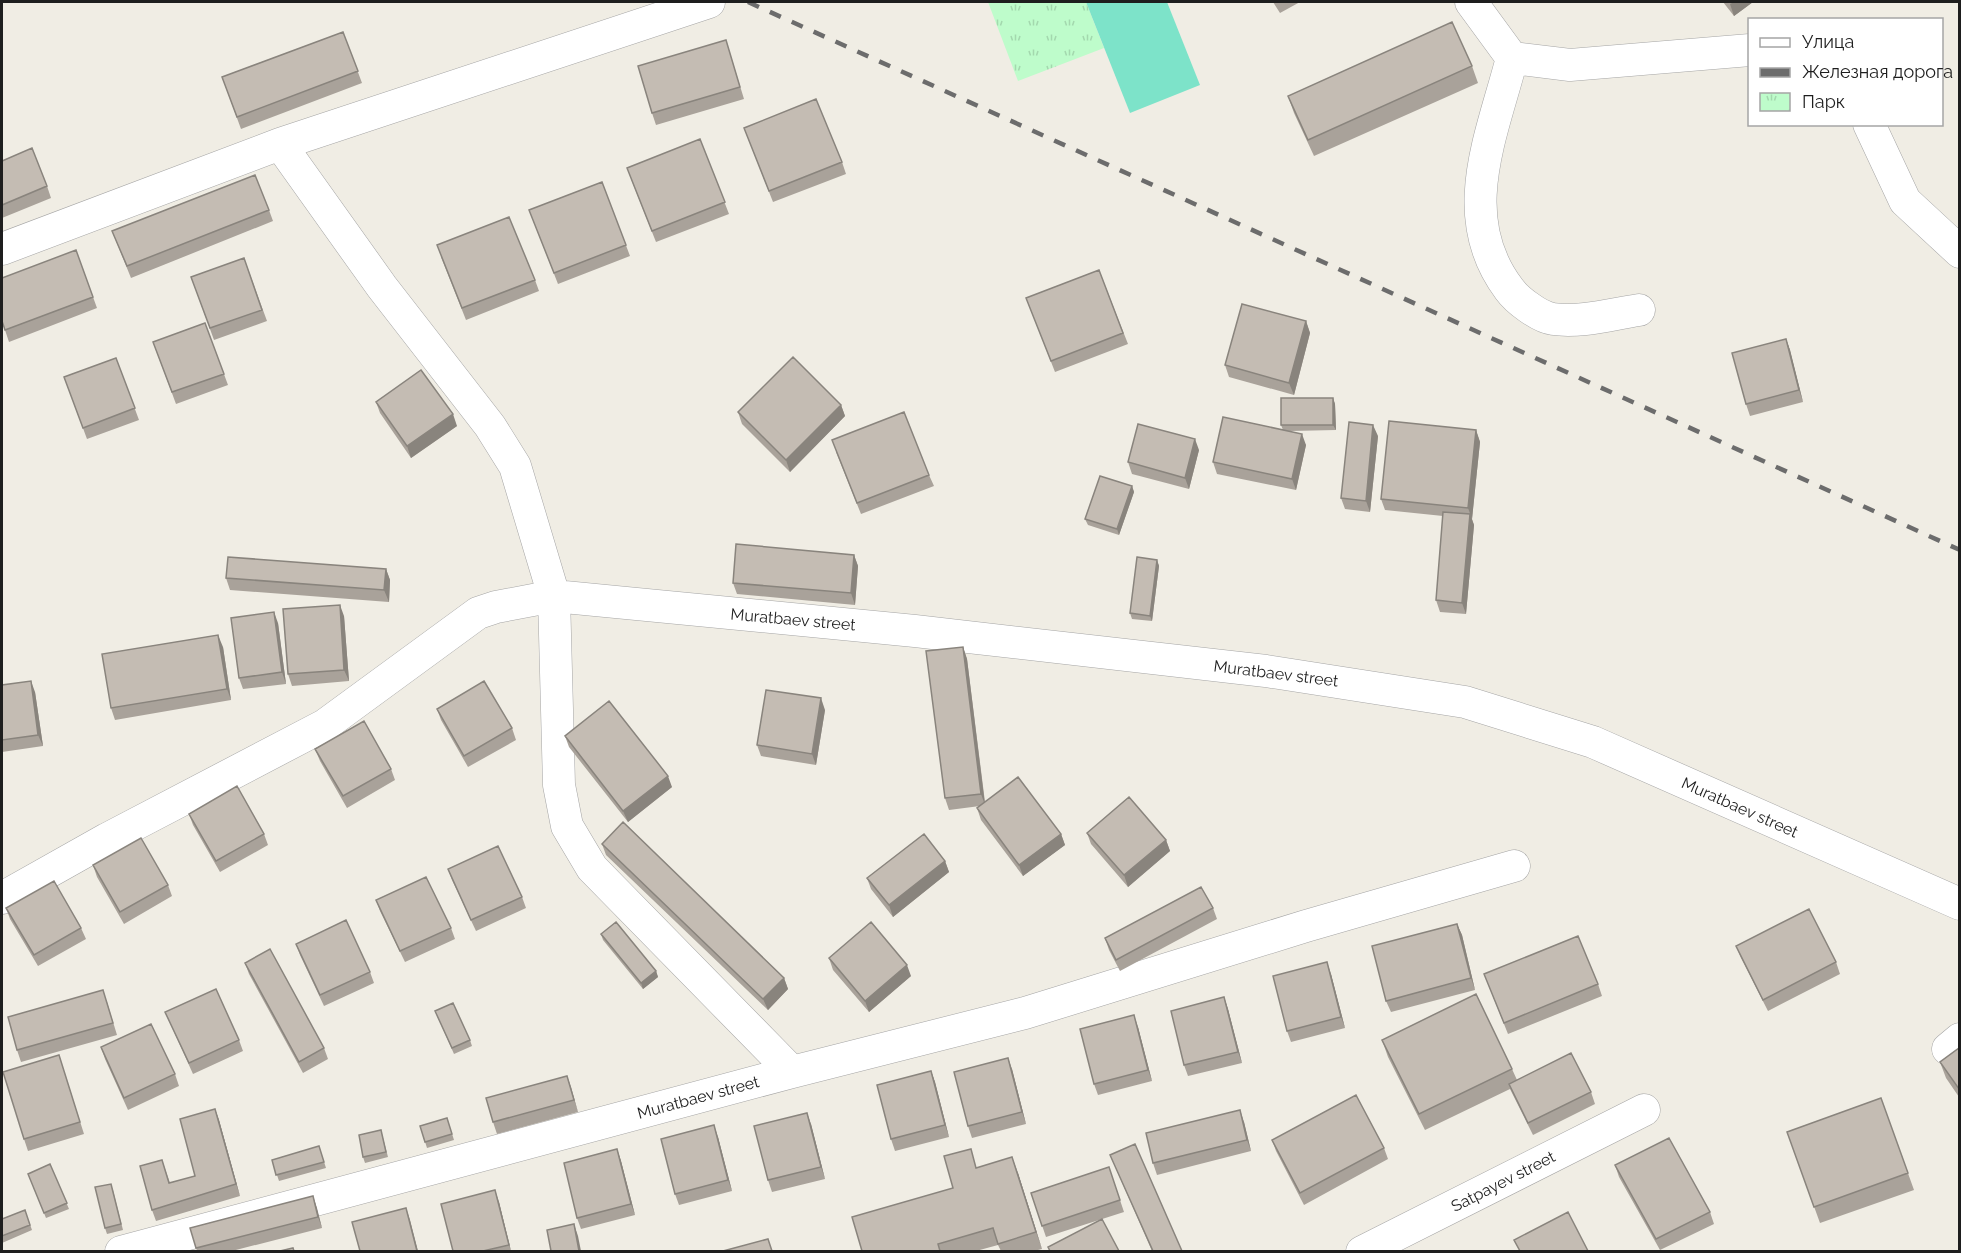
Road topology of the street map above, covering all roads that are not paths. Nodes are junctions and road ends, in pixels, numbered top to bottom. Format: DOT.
graph roads {
  1 [pos="709,2"];
  2 [pos="1471,2"];
  3 [pos="1748,50"];
  4 [pos="1512,58"];
  5 [pos="1870,126"];
  6 [pos="280,144"];
  7 [pos="2,249"];
  8 [pos="1959,252"];
  9 [pos="1639,310"];
  10 [pos="554,596"];
  11 [pos="1514,866"];
  12 [pos="2,898"];
  13 [pos="1959,904"];
  14 [pos="792,1072"];
  15 [pos="1644,1110"];
  16 [pos="159,1247"];
  17 [pos="121,1251"];
  18 [pos="1362,1251"];
  1 -- 6 [label="street"];
  2 -- 4 [label="street"];
  3 -- 4 [label="street"];
  4 -- 9 [label="street"];
  5 -- 8 [label="street"];
  6 -- 7 [label="street"];
  6 -- 10 [label="street"];
  10 -- 12 [label="street, Muratbaev street"];
  10 -- 13 [label="street, Muratbaev street"];
  10 -- 14 [label="street"];
  11 -- 14 [label="street, Muratbaev street"];
  14 -- 16 [label="street, Muratbaev street"];
  15 -- 18 [label="street, Satpayev street"];
  16 -- 17 [label="street, Muratbaev street"];
}
